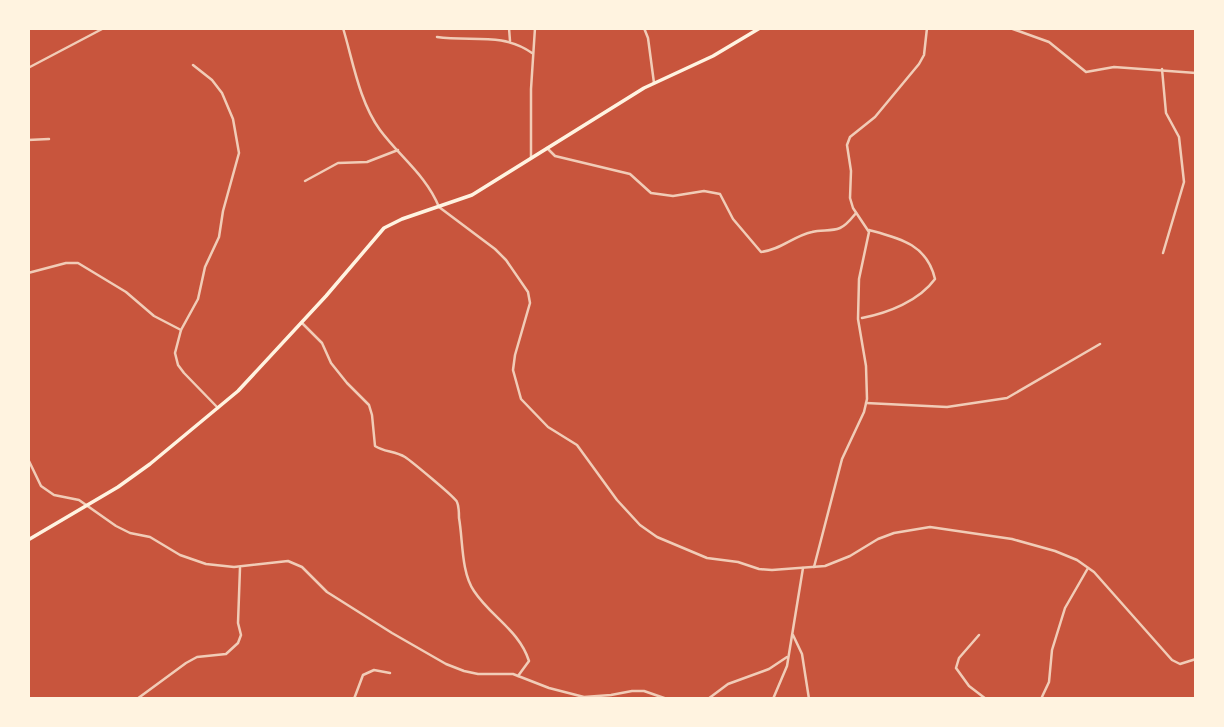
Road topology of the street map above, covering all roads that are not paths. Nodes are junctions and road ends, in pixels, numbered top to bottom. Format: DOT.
graph roads {
  1 [pos="104,28"];
  2 [pos="343,28"];
  3 [pos="509,28"];
  4 [pos="535,28"];
  5 [pos="644,28"];
  6 [pos="760,28"];
  7 [pos="927,28"];
  8 [pos="1010,28"];
  9 [pos="437,37"];
  10 [pos="510,41"];
  11 [pos="532,53"];
  12 [pos="193,65"];
  13 [pos="28,68"];
  14 [pos="1162,69"];
  15 [pos="1196,73"];
  16 [pos="654,83"];
  17 [pos="49,139"];
  18 [pos="28,140"];
  19 [pos="547,148"];
  20 [pos="398,149"];
  21 [pos="531,158"];
  22 [pos="305,181"];
  23 [pos="439,207"];
  24 [pos="856,213"];
  25 [pos="868,229"];
  26 [pos="1163,254"];
  27 [pos="28,273"];
  28 [pos="862,318"];
  29 [pos="302,323"];
  30 [pos="181,330"];
  31 [pos="1100,344"];
  32 [pos="866,403"];
  33 [pos="218,408"];
  34 [pos="28,459"];
  35 [pos="88,505"];
  36 [pos="28,540"];
  37 [pos="240,566"];
  38 [pos="814,567"];
  39 [pos="803,568"];
  40 [pos="1088,568"];
  41 [pos="792,634"];
  42 [pos="979,635"];
  43 [pos="787,657"];
  44 [pos="1196,659"];
  45 [pos="390,673"];
  46 [pos="518,676"];
  47 [pos="137,699"];
  48 [pos="354,699"];
  49 [pos="667,699"];
  50 [pos="708,699"];
  51 [pos="773,699"];
  52 [pos="810,699"];
  53 [pos="986,699"];
  54 [pos="1041,699"];
  1 -- 13 [label="street"];
  2 -- 20 [label="street"];
  3 -- 10 [label="street"];
  4 -- 11 [label="street"];
  5 -- 16 [label="street"];
  6 -- 16 [label="main road"];
  7 -- 24 [label="street"];
  8 -- 14 [label="street"];
  9 -- 10 [label="street"];
  10 -- 11 [label="street"];
  11 -- 21 [label="street"];
  12 -- 30 [label="street"];
  14 -- 15 [label="street"];
  14 -- 26 [label="street"];
  16 -- 19 [label="main road"];
  17 -- 18 [label="street"];
  19 -- 21 [label="main road"];
  19 -- 24 [label="street"];
  20 -- 22 [label="street"];
  20 -- 23 [label="street"];
  21 -- 23 [label="main road"];
  23 -- 29 [label="main road"];
  23 -- 39 [label="street"];
  24 -- 25 [label="street"];
  25 -- 28 [label="street"];
  25 -- 32 [label="street"];
  27 -- 30 [label="street"];
  29 -- 33 [label="main road"];
  29 -- 46 [label="street"];
  30 -- 33 [label="street"];
  31 -- 32 [label="street"];
  32 -- 38 [label="street"];
  33 -- 35 [label="main road"];
  34 -- 35 [label="street"];
  35 -- 36 [label="main road"];
  35 -- 37 [label="street"];
  37 -- 46 [label="street"];
  37 -- 47 [label="street"];
  38 -- 39 [label="street"];
  38 -- 40 [label="street"];
  39 -- 41 [label="street"];
  40 -- 44 [label="street"];
  40 -- 54 [label="street"];
  41 -- 43 [label="street"];
  41 -- 52 [label="street"];
  42 -- 53 [label="street"];
  43 -- 50 [label="street"];
  43 -- 51 [label="street"];
  45 -- 48 [label="street"];
  46 -- 49 [label="street"];
}
